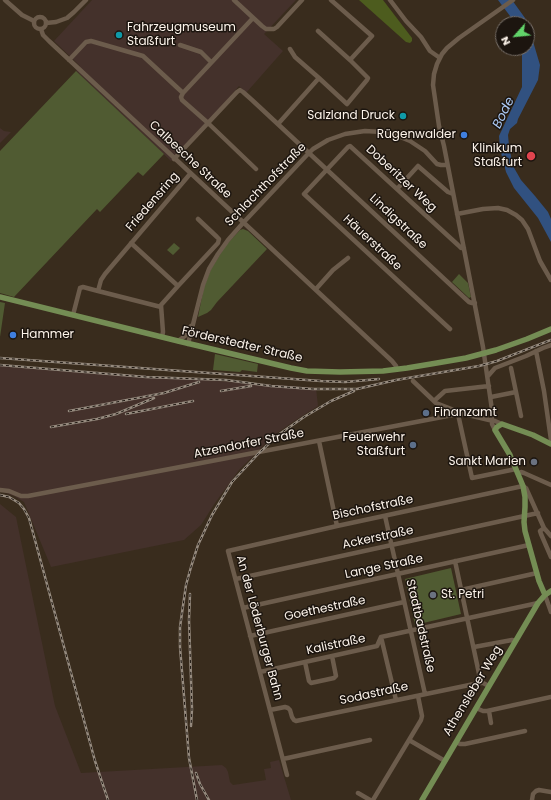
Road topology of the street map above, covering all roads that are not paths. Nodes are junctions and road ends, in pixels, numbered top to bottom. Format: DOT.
graph roads {
  1 [pos="6,0"];
  2 [pos="86,0"];
  3 [pos="234,0"];
  4 [pos="302,0"];
  5 [pos="331,0"];
  6 [pos="390,0"];
  7 [pos="513,0"];
  8 [pos="253,18"];
  9 [pos="34,21"];
  10 [pos="46,22"];
  11 [pos="41,29"];
  12 [pos="318,32"];
  13 [pos="180,45"];
  14 [pos="290,49"];
  15 [pos="440,58"];
  16 [pos="69,60"];
  17 [pos="350,60"];
  18 [pos="212,62"];
  19 [pos="319,78"];
  20 [pos="183,93"];
  21 [pos="208,123"];
  22 [pos="278,124"];
  23 [pos="309,153"];
  24 [pos="174,159"];
  25 [pos="447,165"];
  26 [pos="256,169"];
  27 [pos="327,169"];
  28 [pos="190,174"];
  29 [pos="397,189"];
  30 [pos="453,194"];
  31 [pos="458,214"];
  32 [pos="198,219"];
  33 [pos="243,223"];
  34 [pos="131,242"];
  35 [pos="464,248"];
  36 [pos="348,258"];
  37 [pos="551,280"];
  38 [pos="178,286"];
  39 [pos="316,290"];
  40 [pos="98,291"];
  41 [pos="0,297"];
  42 [pos="475,303"];
  43 [pos="161,307"];
  44 [pos="73,315"];
  45 [pos="193,325"];
  46 [pos="551,329"];
  47 [pos="450,330"];
  48 [pos="162,337"];
  49 [pos="178,341"];
  50 [pos="188,344"];
  51 [pos="551,345"];
  52 [pos="536,351"];
  53 [pos="510,368"];
  54 [pos="398,369"];
  55 [pos="488,376"];
  56 [pos="413,381"];
  57 [pos="489,386"];
  58 [pos="516,392"];
  59 [pos="491,397"];
  60 [pos="434,401"];
  61 [pos="458,414"];
  62 [pos="522,416"];
  63 [pos="493,420"];
  64 [pos="502,424"];
  65 [pos="495,430"];
  66 [pos="551,440"];
  67 [pos="319,441"];
  68 [pos="551,444"];
  69 [pos="517,471"];
  70 [pos="551,485"];
  71 [pos="523,486"];
  72 [pos="0,490"];
  73 [pos="538,513"];
  74 [pos="385,516"];
  75 [pos="524,517"];
  76 [pos="337,526"];
  77 [pos="544,528"];
  78 [pos="551,536"];
  79 [pos="529,545"];
  80 [pos="392,546"];
  81 [pos="228,551"];
  82 [pos="551,557"];
  83 [pos="455,561"];
  84 [pos="537,573"];
  85 [pos="398,574"];
  86 [pos="236,579"];
  87 [pos="461,590"];
  88 [pos="551,591"];
  89 [pos="545,595"];
  90 [pos="404,602"];
  91 [pos="538,603"];
  92 [pos="243,608"];
  93 [pos="551,612"];
  94 [pos="468,619"];
  95 [pos="411,631"];
  96 [pos="250,636"];
  97 [pos="381,637"];
  98 [pos="516,641"];
  99 [pos="474,647"];
  100 [pos="332,656"];
  101 [pos="305,662"];
  102 [pos="260,672"];
  103 [pos="482,683"];
  104 [pos="489,686"];
  105 [pos="425,694"];
  106 [pos="418,696"];
  107 [pos="551,697"];
  108 [pos="396,700"];
  109 [pos="476,708"];
  110 [pos="270,710"];
  111 [pos="488,711"];
  112 [pos="491,723"];
  113 [pos="526,731"];
  114 [pos="370,740"];
  115 [pos="409,740"];
  116 [pos="456,742"];
  117 [pos="283,759"];
  118 [pos="445,761"];
  119 [pos="287,775"];
  120 [pos="551,792"];
  121 [pos="358,793"];
  122 [pos="370,800"];
  123 [pos="373,800"];
  124 [pos="422,800"];
  125 [pos="532,800"];
  1 -- 9 [label="street"];
  2 -- 10 [label="street"];
  3 -- 8 [label="street"];
  4 -- 8 [label="street"];
  5 -- 17 [label="street"];
  6 -- 15 [label="street"];
  7 -- 15 [label="street"];
  8 -- 18 [label="street"];
  9 -- 10 [label="street"];
  9 -- 11 [label="street"];
  10 -- 11 [label="street"];
  11 -- 16 [label="street, Calbesche Straße"];
  12 -- 17 [label="street"];
  13 -- 18 [label="street"];
  14 -- 19 [label="street"];
  15 -- 25 [label="street"];
  16 -- 20 [label="street"];
  16 -- 24 [label="street, Calbesche Straße"];
  17 -- 19 [label="street"];
  18 -- 20 [label="street"];
  19 -- 22 [label="street"];
  20 -- 21 [label="street"];
  21 -- 22 [label="street, Lindigstraße"];
  21 -- 24 [label="street"];
  21 -- 26 [label="street"];
  22 -- 23 [label="street, Lindigstraße"];
  23 -- 25 [label="street, Schlachthofstraße"];
  23 -- 27 [label="street, Lindigstraße"];
  23 -- 33 [label="street, Schlachthofstraße"];
  24 -- 28 [label="street, Calbesche Straße"];
  25 -- 30 [label="street"];
  27 -- 29 [label="street, Doberitzer Weg"];
  27 -- 42 [label="street, Lindigstraße"];
  27 -- 47 [label="street, Häuerstraße"];
  28 -- 33 [label="street, Calbesche Straße"];
  28 -- 34 [label="street, Friedensring"];
  29 -- 30 [label="street"];
  29 -- 35 [label="street, Doberitzer Weg"];
  30 -- 31 [label="street"];
  31 -- 35 [label="street"];
  31 -- 37 [label="street"];
  32 -- 38 [label="street"];
  33 -- 39 [label="street, Calbesche Straße"];
  33 -- 45 [label="street, Schlachthofstraße"];
  34 -- 38 [label="street, Friedensring"];
  34 -- 40 [label="street, Friedensring"];
  35 -- 42 [label="street"];
  36 -- 39 [label="street"];
  38 -- 43 [label="street"];
  39 -- 54 [label="street, Calbesche Straße"];
  40 -- 43 [label="street"];
  40 -- 44 [label="street"];
  41 -- 44 [label="main road, Förderstedter Straße"];
  42 -- 55 [label="street"];
  43 -- 48 [label="street"];
  44 -- 48 [label="main road, Förderstedter Straße"];
  45 -- 49 [label="street, Schlachthofstraße"];
  45 -- 50 [label="street, Schlachthofstraße"];
  46 -- 54 [label="main road, Förderstedter Straße"];
  48 -- 49 [label="main road, Förderstedter Straße"];
  49 -- 50 [label="main road, Förderstedter Straße"];
  50 -- 54 [label="main road, Förderstedter Straße"];
  51 -- 52 [label="street"];
  52 -- 55 [label="street"];
  52 -- 66 [label="street"];
  53 -- 58 [label="street"];
  55 -- 57 [label="street"];
  56 -- 60 [label="street"];
  57 -- 59 [label="street"];
  57 -- 60 [label="street"];
  58 -- 59 [label="street"];
  58 -- 62 [label="street"];
  59 -- 63 [label="street"];
  60 -- 61 [label="street"];
  61 -- 63 [label="street, Atzendorfer Straße"];
  61 -- 67 [label="street, Atzendorfer Straße"];
  61 -- 69 [label="street"];
  63 -- 64 [label="street, Atzendorfer Straße"];
  63 -- 65 [label="street"];
  64 -- 65 [label="main road"];
  64 -- 68 [label="main road"];
  65 -- 69 [label="main road"];
  67 -- 72 [label="street, Atzendorfer Straße"];
  67 -- 76 [label="street"];
  69 -- 70 [label="street"];
  69 -- 71 [label="main road"];
  71 -- 73 [label="street"];
  71 -- 74 [label="street, Bischofstraße"];
  71 -- 75 [label="main road"];
  73 -- 75 [label="street, Ackerstraße"];
  73 -- 77 [label="street"];
  74 -- 76 [label="street, Bischofstraße"];
  74 -- 80 [label="street, Stadtbadstraße"];
  75 -- 79 [label="main road"];
  75 -- 80 [label="street, Ackerstraße"];
  76 -- 81 [label="street, Bischofstraße"];
  77 -- 78 [label="street"];
  77 -- 82 [label="street"];
  79 -- 83 [label="street, Lange Straße"];
  79 -- 84 [label="main road"];
  80 -- 85 [label="street, Stadtbadstraße"];
  80 -- 86 [label="street, Ackerstraße"];
  81 -- 86 [label="street, An der Löderburger Bahn"];
  83 -- 85 [label="street, Lange Straße"];
  83 -- 87 [label="street"];
  84 -- 87 [label="street"];
  84 -- 89 [label="main road"];
  85 -- 90 [label="street, Stadtbadstraße"];
  85 -- 92 [label="street, Lange Straße"];
  86 -- 92 [label="street, An der Löderburger Bahn"];
  87 -- 94 [label="street"];
  88 -- 89 [label="main road, Athensleber Weg"];
  89 -- 91 [label="main road, Athensleber Weg"];
  89 -- 93 [label="street"];
  90 -- 95 [label="street, Stadtbadstraße"];
  90 -- 96 [label="street, Goethestraße"];
  91 -- 94 [label="street, Kalistraße"];
  91 -- 98 [label="main road, Athensleber Weg"];
  92 -- 96 [label="street, An der Löderburger Bahn"];
  94 -- 95 [label="street, Kalistraße"];
  94 -- 99 [label="street"];
  95 -- 97 [label="street, Kalistraße"];
  95 -- 105 [label="street, Stadtbadstraße"];
  96 -- 102 [label="street, An der Löderburger Bahn"];
  97 -- 100 [label="street, Kalistraße"];
  97 -- 108 [label="street"];
  98 -- 99 [label="street"];
  98 -- 104 [label="main road, Athensleber Weg"];
  99 -- 103 [label="street"];
  100 -- 101 [label="street, Kalistraße"];
  100 -- 101 [label="street"];
  101 -- 102 [label="street, Kalistraße"];
  102 -- 110 [label="street, An der Löderburger Bahn"];
  103 -- 104 [label="street"];
  103 -- 105 [label="street, Sodastraße"];
  104 -- 109 [label="main road, Athensleber Weg"];
  105 -- 106 [label="street, Sodastraße"];
  106 -- 108 [label="street, Sodastraße"];
  106 -- 115 [label="street"];
  107 -- 111 [label="street"];
  108 -- 110 [label="street, Sodastraße"];
  109 -- 111 [label="street"];
  109 -- 116 [label="main road, Athensleber Weg"];
  110 -- 117 [label="street, An der Löderburger Bahn"];
  111 -- 112 [label="street"];
  113 -- 116 [label="street"];
  114 -- 117 [label="street"];
  115 -- 118 [label="street"];
  115 -- 123 [label="street"];
  116 -- 118 [label="main road, Athensleber Weg"];
  117 -- 119 [label="street, An der Löderburger Bahn"];
  118 -- 124 [label="main road, Athensleber Weg"];
  120 -- 125 [label="street"];
  121 -- 122 [label="street"];
}
